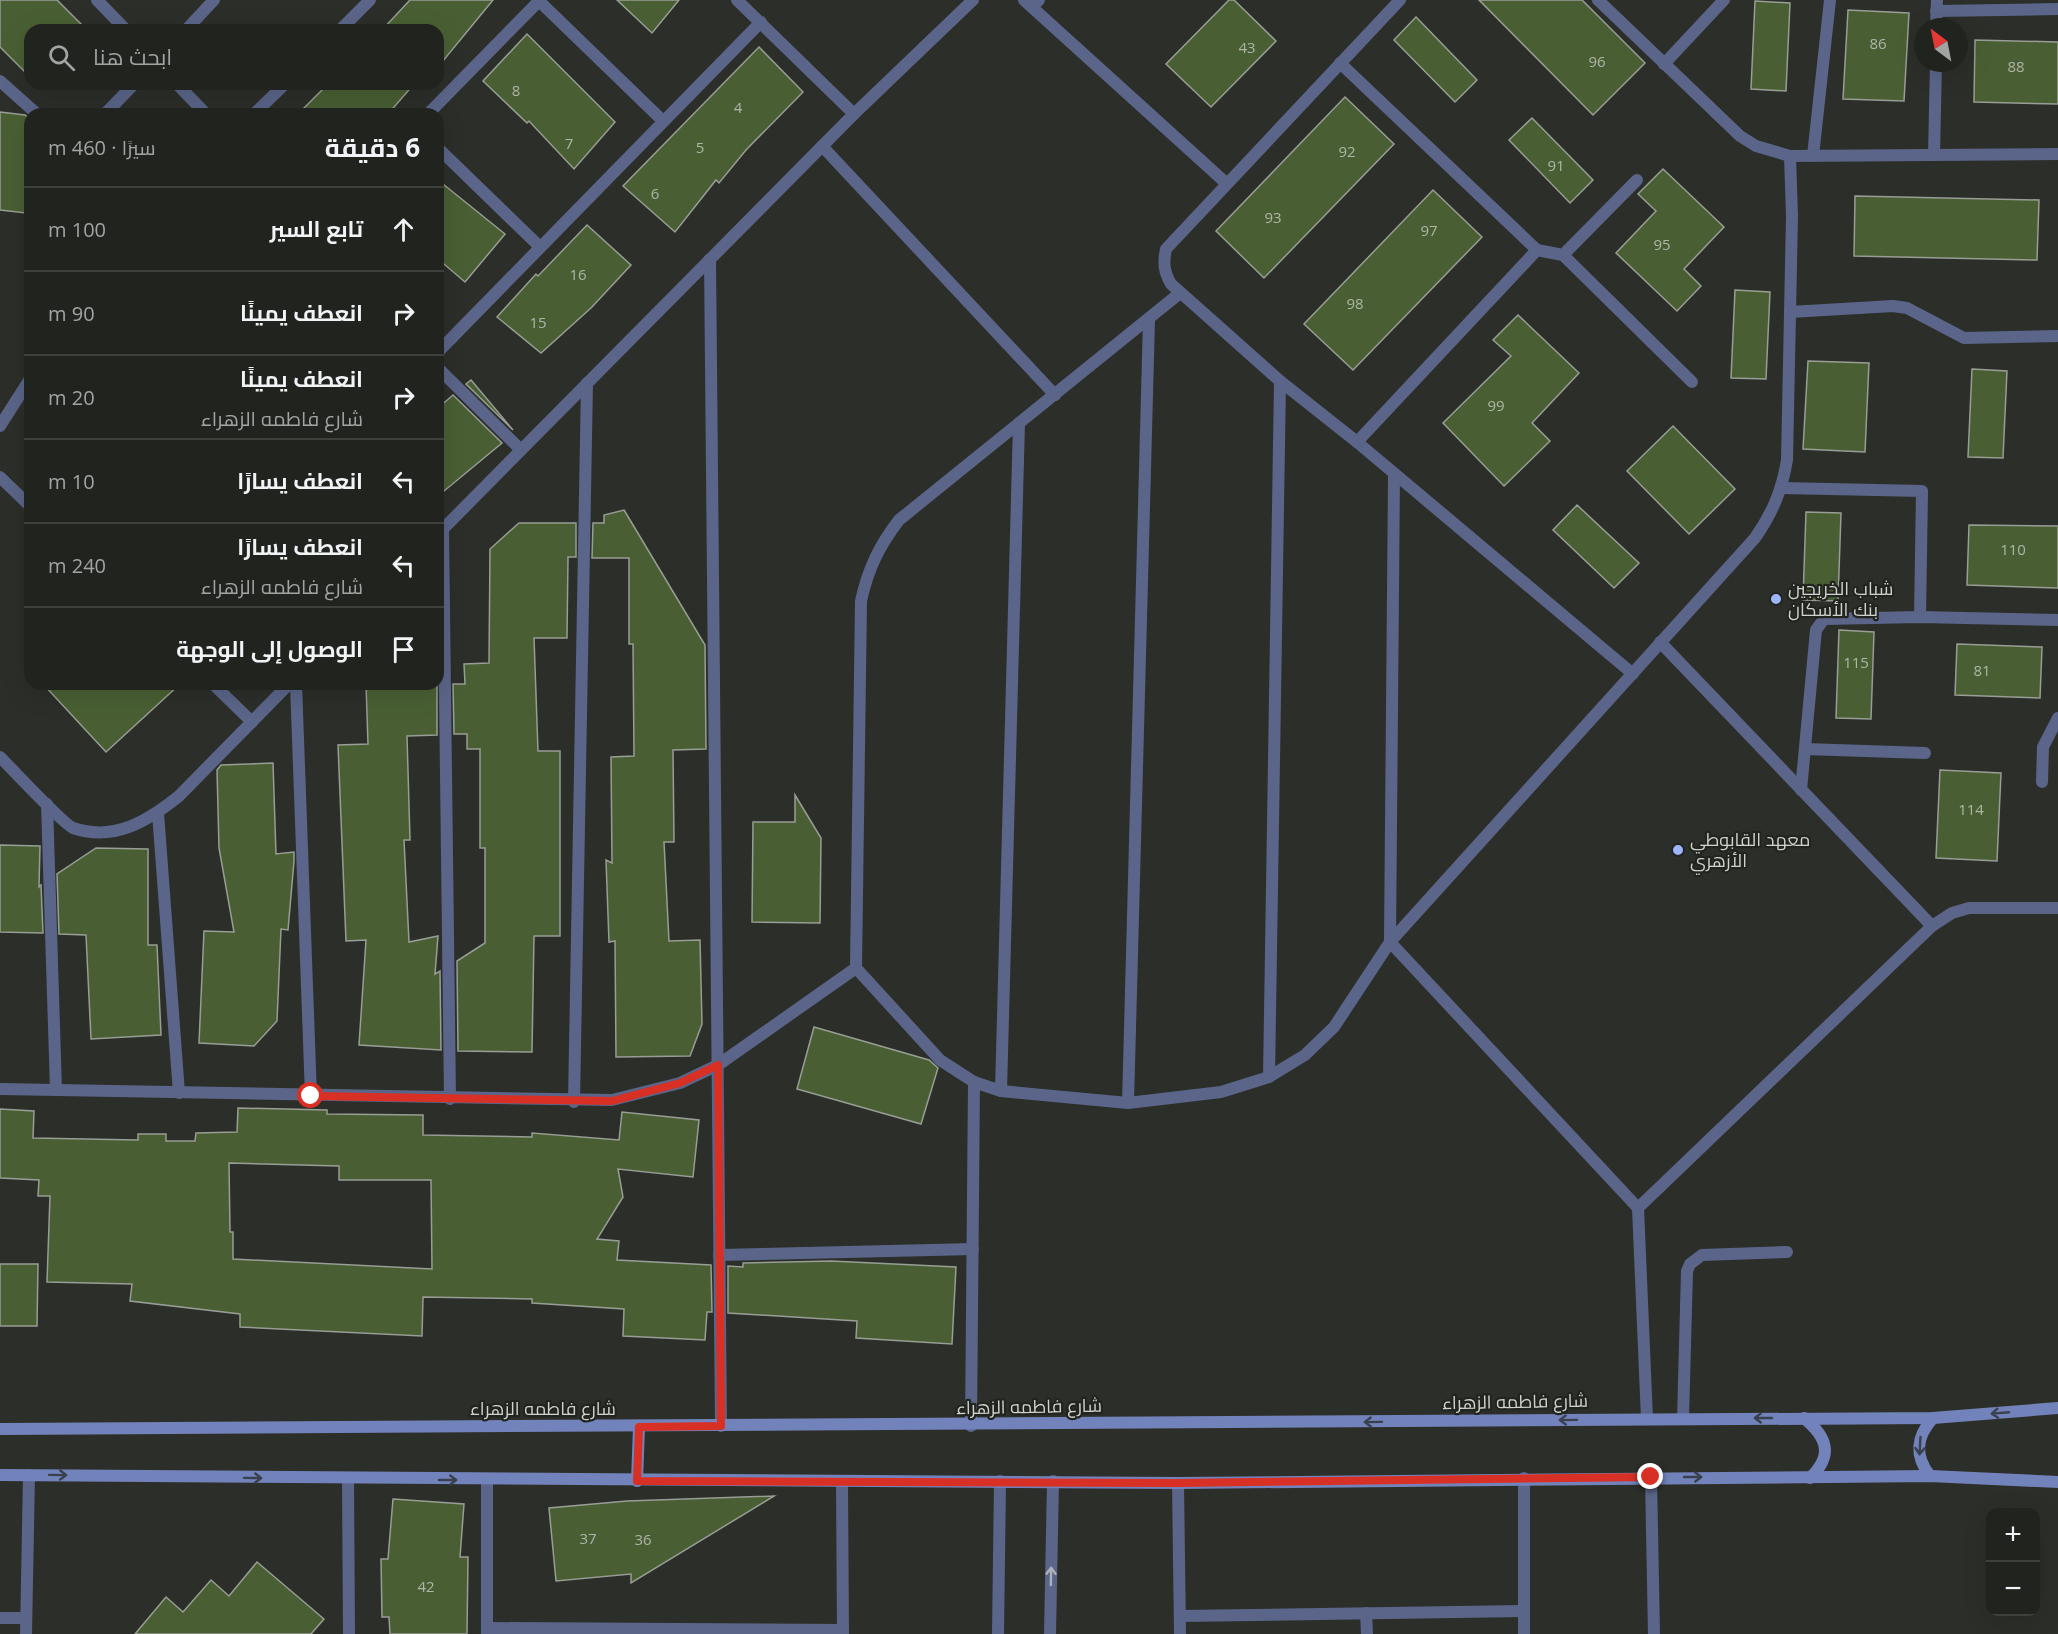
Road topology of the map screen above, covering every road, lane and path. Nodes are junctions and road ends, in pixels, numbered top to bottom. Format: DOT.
graph roads {
  1 [pos="97,0"];
  2 [pos="214,0"];
  3 [pos="370,0"];
  4 [pos="539,0"];
  5 [pos="737,0"];
  6 [pos="973,0"];
  7 [pos="1400,0"];
  8 [pos="1598,0"];
  9 [pos="1724,0"];
  10 [pos="1830,0"];
  11 [pos="1031,2"];
  12 [pos="1937,6"];
  13 [pos="2058,9"];
  14 [pos="760,22"];
  15 [pos="120,24"];
  16 [pos="192,24"];
  17 [pos="346,24"];
  18 [pos="1340,63"];
  19 [pos="1664,64"];
  20 [pos="1936,72"];
  21 [pos="0,81"];
  22 [pos="128,90"];
  23 [pos="183,90"];
  24 [pos="279,90"];
  25 [pos="30,108"];
  26 [pos="111,108"];
  27 [pos="200,108"];
  28 [pos="261,108"];
  29 [pos="434,108"];
  30 [pos="854,114"];
  31 [pos="663,121"];
  32 [pos="822,146"];
  33 [pos="444,154"];
  34 [pos="2058,154"];
  35 [pos="1934,155"];
  36 [pos="1790,156"];
  37 [pos="1813,156"];
  38 [pos="1636,180"];
  39 [pos="1226,183"];
  40 [pos="540,247"];
  41 [pos="1537,250"];
  42 [pos="1563,255"];
  43 [pos="710,260"];
  44 [pos="1180,293"];
  45 [pos="1790,312"];
  46 [pos="1149,320"];
  47 [pos="2058,336"];
  48 [pos="444,346"];
  49 [pos="444,374"];
  50 [pos="1280,381"];
  51 [pos="1692,381"];
  52 [pos="587,383"];
  53 [pos="24,388"];
  54 [pos="1055,395"];
  55 [pos="1019,423"];
  56 [pos="0,426"];
  57 [pos="1357,442"];
  58 [pos="521,450"];
  59 [pos="1394,474"];
  60 [pos="0,478"];
  61 [pos="1783,488"];
  62 [pos="24,500"];
  63 [pos="444,528"];
  64 [pos="1920,617"];
  65 [pos="2058,620"];
  66 [pos="1660,642"];
  67 [pos="1633,674"];
  68 [pos="219,690"];
  69 [pos="284,690"];
  70 [pos="296,690"];
  71 [pos="444,690"];
  72 [pos="2058,718"];
  73 [pos="252,722"];
  74 [pos="1805,749"];
  75 [pos="1925,753"];
  76 [pos="0,757"];
  77 [pos="2042,782"];
  78 [pos="1801,790"];
  79 [pos="47,804"];
  80 [pos="159,813"];
  81 [pos="2058,908"];
  82 [pos="1932,926"];
  83 [pos="1390,942"];
  84 [pos="856,968"];
  85 [pos="718,1065"];
  86 [pos="1269,1077"];
  87 [pos="974,1082"];
  88 [pos="0,1089"];
  89 [pos="56,1090"];
  90 [pos="1001,1091"];
  91 [pos="179,1093"];
  92 [pos="311,1096"];
  93 [pos="450,1099"];
  94 [pos="574,1101"];
  95 [pos="1128,1103"];
  96 [pos="1638,1208"];
  97 [pos="973,1249"];
  98 [pos="1787,1252"];
  99 [pos="719,1255"];
  100 [pos="2058,1408"];
  101 [pos="1804,1418"];
  102 [pos="1933,1418"];
  103 [pos="1647,1419"];
  104 [pos="1683,1419"];
  105 [pos="721,1426"];
  106 [pos="971,1426"];
  107 [pos="639,1427"];
  108 [pos="0,1429"];
  109 [pos="0,1475"];
  110 [pos="28,1475"];
  111 [pos="1930,1476"];
  112 [pos="1651,1477"];
  113 [pos="1524,1478"];
  114 [pos="1810,1478"];
  115 [pos="348,1479"];
  116 [pos="487,1480"];
  117 [pos="637,1481"];
  118 [pos="1000,1481"];
  119 [pos="1053,1481"];
  120 [pos="842,1482"];
  121 [pos="2058,1482"];
  122 [pos="1178,1483"];
  123 [pos="1524,1611"];
  124 [pos="1366,1613"];
  125 [pos="1180,1616"];
  126 [pos="0,1618"];
  127 [pos="26,1618"];
  128 [pos="487,1631"];
  129 [pos="843,1632"];
  130 [pos="26,1634"];
  131 [pos="349,1634"];
  132 [pos="998,1634"];
  133 [pos="1050,1634"];
  134 [pos="1180,1634"];
  135 [pos="1366,1634"];
  136 [pos="1524,1634"];
  137 [pos="1654,1634"];
  1 -- 15 [label="street"];
  2 -- 16 [label="street"];
  3 -- 17 [label="street"];
  4 -- 29 [label="street"];
  4 -- 31 [label="street"];
  5 -- 14 [label="street"];
  6 -- 30 [label="street"];
  7 -- 18 [label="street"];
  8 -- 19 [label="street"];
  9 -- 19 [label="street"];
  10 -- 37 [label="street"];
  11 -- 39 [label="street"];
  12 -- 13 [label="street"];
  14 -- 30 [label="street"];
  14 -- 31 [label="street"];
  18 -- 39 [label="street"];
  18 -- 41 [label="street"];
  19 -- 36 [label="street"];
  20 -- 35 [label="street"];
  21 -- 25 [label="street"];
  22 -- 26 [label="street"];
  23 -- 27 [label="street"];
  24 -- 28 [label="street"];
  30 -- 32 [label="street"];
  31 -- 40 [label="street"];
  32 -- 43 [label="street"];
  32 -- 54 [label="street"];
  33 -- 40 [label="street"];
  34 -- 35 [label="street"];
  35 -- 37 [label="street"];
  36 -- 37 [label="street"];
  36 -- 45 [label="street"];
  38 -- 42 [label="street"];
  39 -- 44 [label="street"];
  40 -- 48 [label="street"];
  41 -- 42 [label="street"];
  41 -- 57 [label="street"];
  42 -- 51 [label="street"];
  43 -- 52 [label="street"];
  43 -- 85 [label="street"];
  44 -- 46 [label="street"];
  44 -- 50 [label="street"];
  45 -- 47 [label="street"];
  45 -- 61 [label="street"];
  46 -- 54 [label="street"];
  46 -- 95 [label="street"];
  49 -- 58 [label="street"];
  50 -- 57 [label="street"];
  50 -- 86 [label="street"];
  52 -- 58 [label="street"];
  52 -- 94 [label="street"];
  53 -- 56 [label="street"];
  54 -- 55 [label="street"];
  55 -- 84 [label="street"];
  55 -- 90 [label="street"];
  57 -- 59 [label="street"];
  58 -- 63 [label="street"];
  59 -- 67 [label="street"];
  59 -- 83 [label="street"];
  60 -- 62 [label="street"];
  61 -- 64 [label="street"];
  61 -- 66 [label="street"];
  64 -- 65 [label="street"];
  64 -- 74 [label="street"];
  66 -- 67 [label="street"];
  66 -- 78 [label="street"];
  67 -- 83 [label="street"];
  68 -- 73 [label="street"];
  69 -- 73 [label="street"];
  70 -- 92 [label="street"];
  71 -- 93 [label="street"];
  72 -- 77 [label="street"];
  73 -- 80 [label="street"];
  74 -- 75 [label="street"];
  74 -- 78 [label="street"];
  76 -- 79 [label="street"];
  78 -- 82 [label="street"];
  79 -- 80 [label="street"];
  79 -- 89 [label="street"];
  80 -- 91 [label="street"];
  81 -- 82 [label="street"];
  82 -- 96 [label="street"];
  83 -- 86 [label="street"];
  83 -- 96 [label="street"];
  84 -- 85 [label="street"];
  84 -- 87 [label="street"];
  85 -- 94 [label="street"];
  85 -- 99 [label="street"];
  86 -- 95 [label="street"];
  87 -- 90 [label="street"];
  87 -- 97 [label="street"];
  88 -- 89 [label="street"];
  89 -- 91 [label="street"];
  90 -- 95 [label="street"];
  91 -- 92 [label="street"];
  92 -- 93 [label="street"];
  93 -- 94 [label="street"];
  96 -- 103 [label="street"];
  97 -- 99 [label="street"];
  97 -- 106 [label="street"];
  98 -- 104 [label="street"];
  99 -- 105 [label="street"];
  100 -- 102 [label="street, شارع فاطمه الزهراء, one-way"];
  101 -- 102 [label="street, شارع فاطمه الزهراء"];
  101 -- 104 [label="street, شارع فاطمه الزهراء, one-way"];
  101 -- 114 [label="street"];
  102 -- 111 [label="street, one-way"];
  103 -- 104 [label="street, شارع فاطمه الزهراء"];
  103 -- 106 [label="street, شارع فاطمه الزهراء, one-way"];
  105 -- 106 [label="street, شارع فاطمه الزهراء"];
  105 -- 107 [label="street, شارع فاطمه الزهراء"];
  107 -- 108 [label="street, شارع فاطمه الزهراء"];
  107 -- 117 [label="street"];
  109 -- 110 [label="street"];
  110 -- 115 [label="street, one-way"];
  110 -- 127 [label="street"];
  111 -- 114 [label="street"];
  111 -- 121 [label="street"];
  112 -- 113 [label="street"];
  112 -- 114 [label="street, one-way"];
  112 -- 137 [label="street"];
  113 -- 122 [label="street"];
  113 -- 123 [label="street"];
  115 -- 116 [label="street, one-way"];
  115 -- 131 [label="street"];
  116 -- 117 [label="street"];
  116 -- 128 [label="street"];
  117 -- 120 [label="street"];
  118 -- 119 [label="street"];
  118 -- 120 [label="street"];
  118 -- 132 [label="street"];
  119 -- 122 [label="street"];
  133 -- 119 [label="street, one-way"];
  120 -- 129 [label="street"];
  122 -- 125 [label="street"];
  123 -- 124 [label="street"];
  123 -- 136 [label="street"];
  124 -- 125 [label="street"];
  124 -- 135 [label="street"];
  125 -- 134 [label="street"];
  126 -- 127 [label="street"];
  127 -- 130 [label="street"];
  128 -- 129 [label="street"];
}
